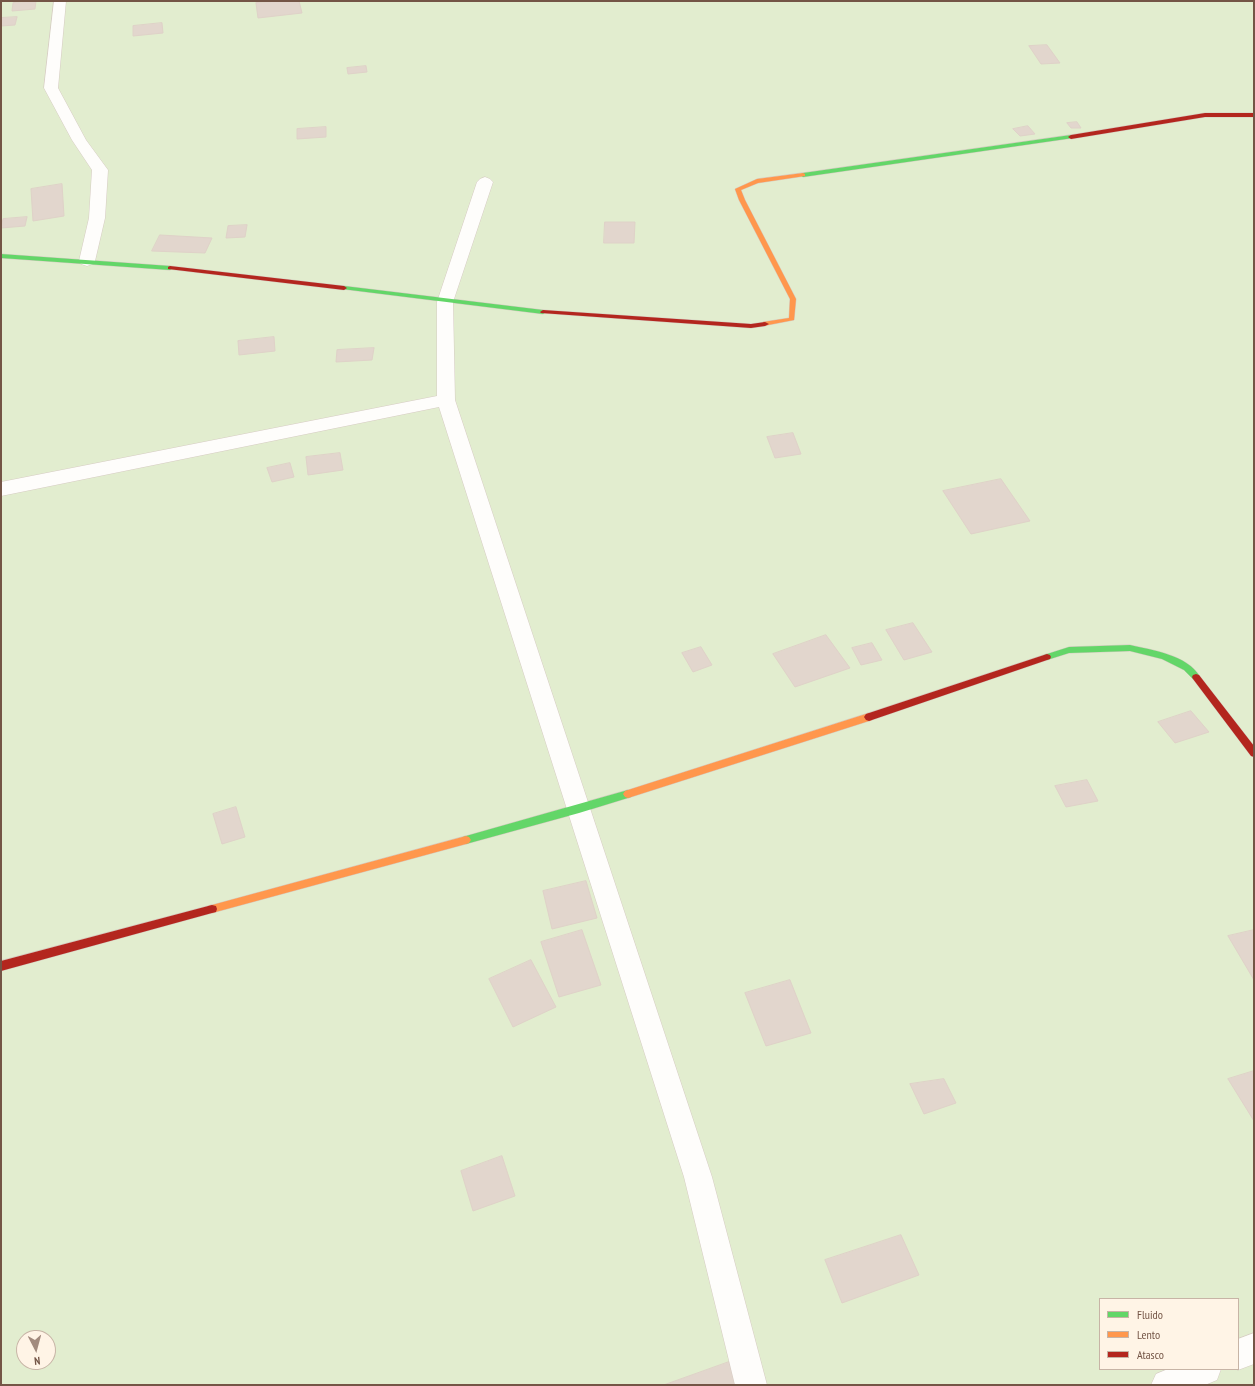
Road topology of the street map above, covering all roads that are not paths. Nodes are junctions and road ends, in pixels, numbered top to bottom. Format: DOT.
graph roads {
  1 [pos="60,1"];
  2 [pos="1254,115"];
  3 [pos="485,182"];
  4 [pos="1,256"];
  5 [pos="86,261"];
  6 [pos="445,302"];
  7 [pos="446,400"];
  8 [pos="1,489"];
  9 [pos="1254,753"];
  10 [pos="579,809"];
  11 [pos="1,966"];
  12 [pos="1254,1348"];
  13 [pos="1239,1355"];
  14 [pos="1204,1370"];
  15 [pos="751,1385"];
  16 [pos="1167,1385"];
  1 -- 5 [label="street"];
  2 -- 6 [label="street"];
  3 -- 6 [label="street"];
  4 -- 5 [label="street"];
  5 -- 6 [label="street"];
  6 -- 7 [label="street"];
  7 -- 8 [label="street"];
  7 -- 10 [label="street"];
  9 -- 10 [label="street"];
  10 -- 11 [label="street"];
  10 -- 15 [label="street"];
  12 -- 13 [label="street"];
  14 -- 16 [label="street"];
}
